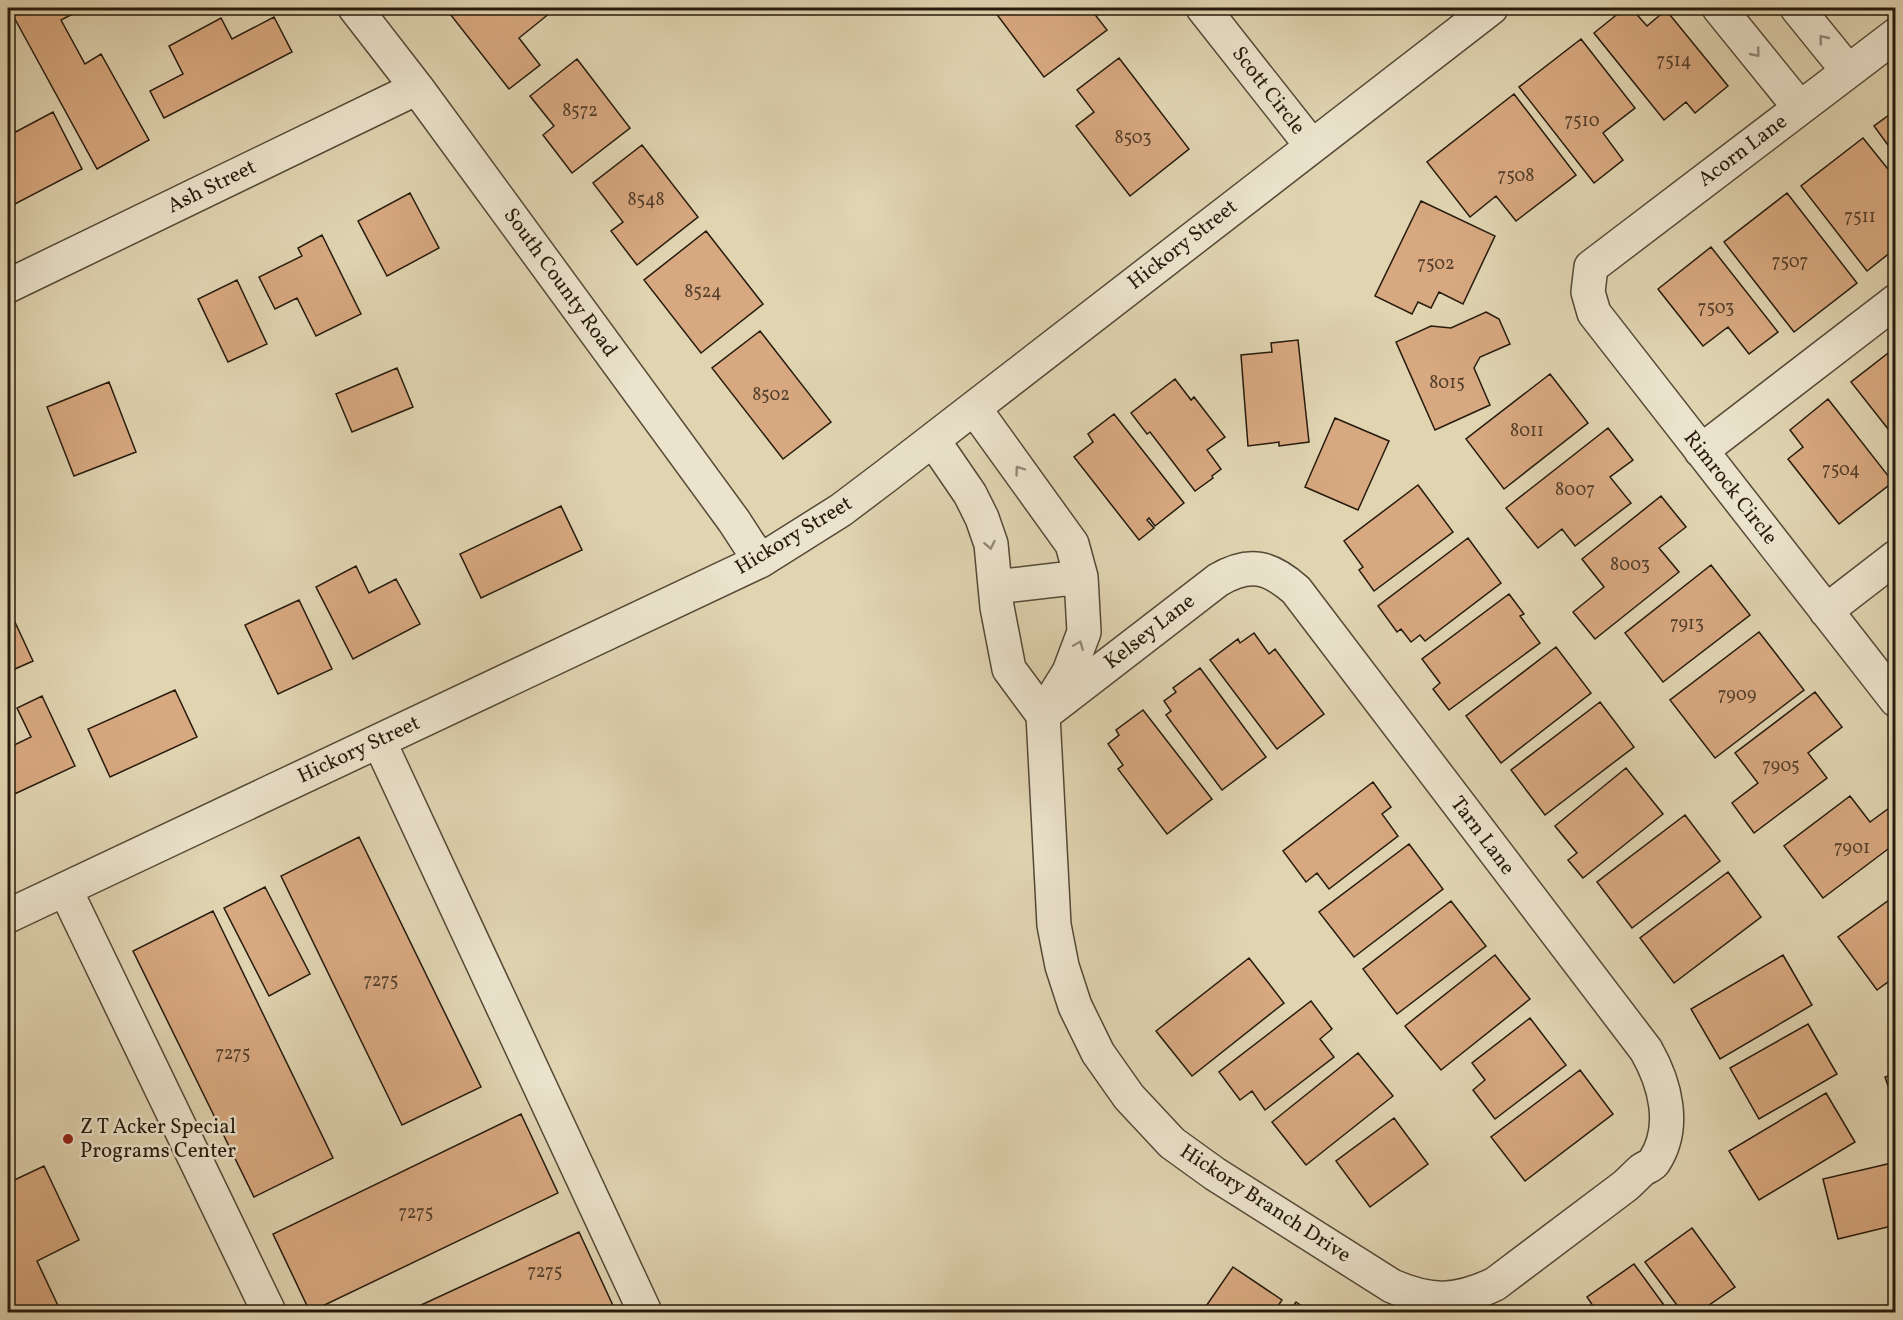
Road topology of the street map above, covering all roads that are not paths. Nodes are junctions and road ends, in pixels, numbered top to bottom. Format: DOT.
graph roads {
  1 [pos="355,8"];
  2 [pos="1203,8"];
  3 [pos="1491,8"];
  4 [pos="1719,8"];
  5 [pos="1797,8"];
  6 [pos="1896,35"];
  7 [pos="1848,71"];
  8 [pos="417,88"];
  9 [pos="1800,108"];
  10 [pos="1311,146"];
  11 [pos="1591,267"];
  12 [pos="8,286"];
  13 [pos="1896,301"];
  14 [pos="974,408"];
  15 [pos="933,440"];
  16 [pos="1701,451"];
  17 [pos="1896,557"];
  18 [pos="760,561"];
  19 [pos="1265,570"];
  20 [pos="1081,576"];
  21 [pos="995,587"];
  22 [pos="1826,611"];
  23 [pos="1896,700"];
  24 [pos="1043,715"];
  25 [pos="380,741"];
  26 [pos="64,890"];
  27 [pos="8,916"];
  28 [pos="1666,1121"];
  29 [pos="269,1312"];
  30 [pos="645,1312"];
  1 -- 8 [label="street, South County Road"];
  2 -- 10 [label="street, Scott Circle"];
  3 -- 10 [label="street, Hickory Street"];
  4 -- 9 [label="street, one-way"];
  7 -- 5 [label="street, one-way"];
  6 -- 7 [label="street, Acorn Lane"];
  7 -- 9 [label="street, Acorn Lane"];
  8 -- 12 [label="street, Ash Street"];
  8 -- 18 [label="street, South County Road"];
  9 -- 11 [label="street, Acorn Lane"];
  10 -- 14 [label="street, Hickory Street"];
  11 -- 16 [label="street, Rimrock Circle"];
  13 -- 16 [label="street"];
  14 -- 15 [label="street, Hickory Street"];
  20 -- 14 [label="street, one-way"];
  15 -- 18 [label="street, Hickory Street"];
  15 -- 21 [label="street, one-way"];
  16 -- 22 [label="street, Rimrock Circle"];
  17 -- 22 [label="street"];
  18 -- 25 [label="street, Hickory Street"];
  19 -- 24 [label="street, Kelsey Lane"];
  19 -- 28 [label="street, Tarn Lane"];
  20 -- 21 [label="street"];
  24 -- 20 [label="street, one-way"];
  21 -- 24 [label="street"];
  22 -- 23 [label="street, Rimrock Circle"];
  24 -- 28 [label="street, Hickory Branch Drive"];
  25 -- 26 [label="street, Hickory Street"];
  25 -- 30 [label="street"];
  26 -- 27 [label="street, Hickory Street"];
  26 -- 29 [label="street"];
}
